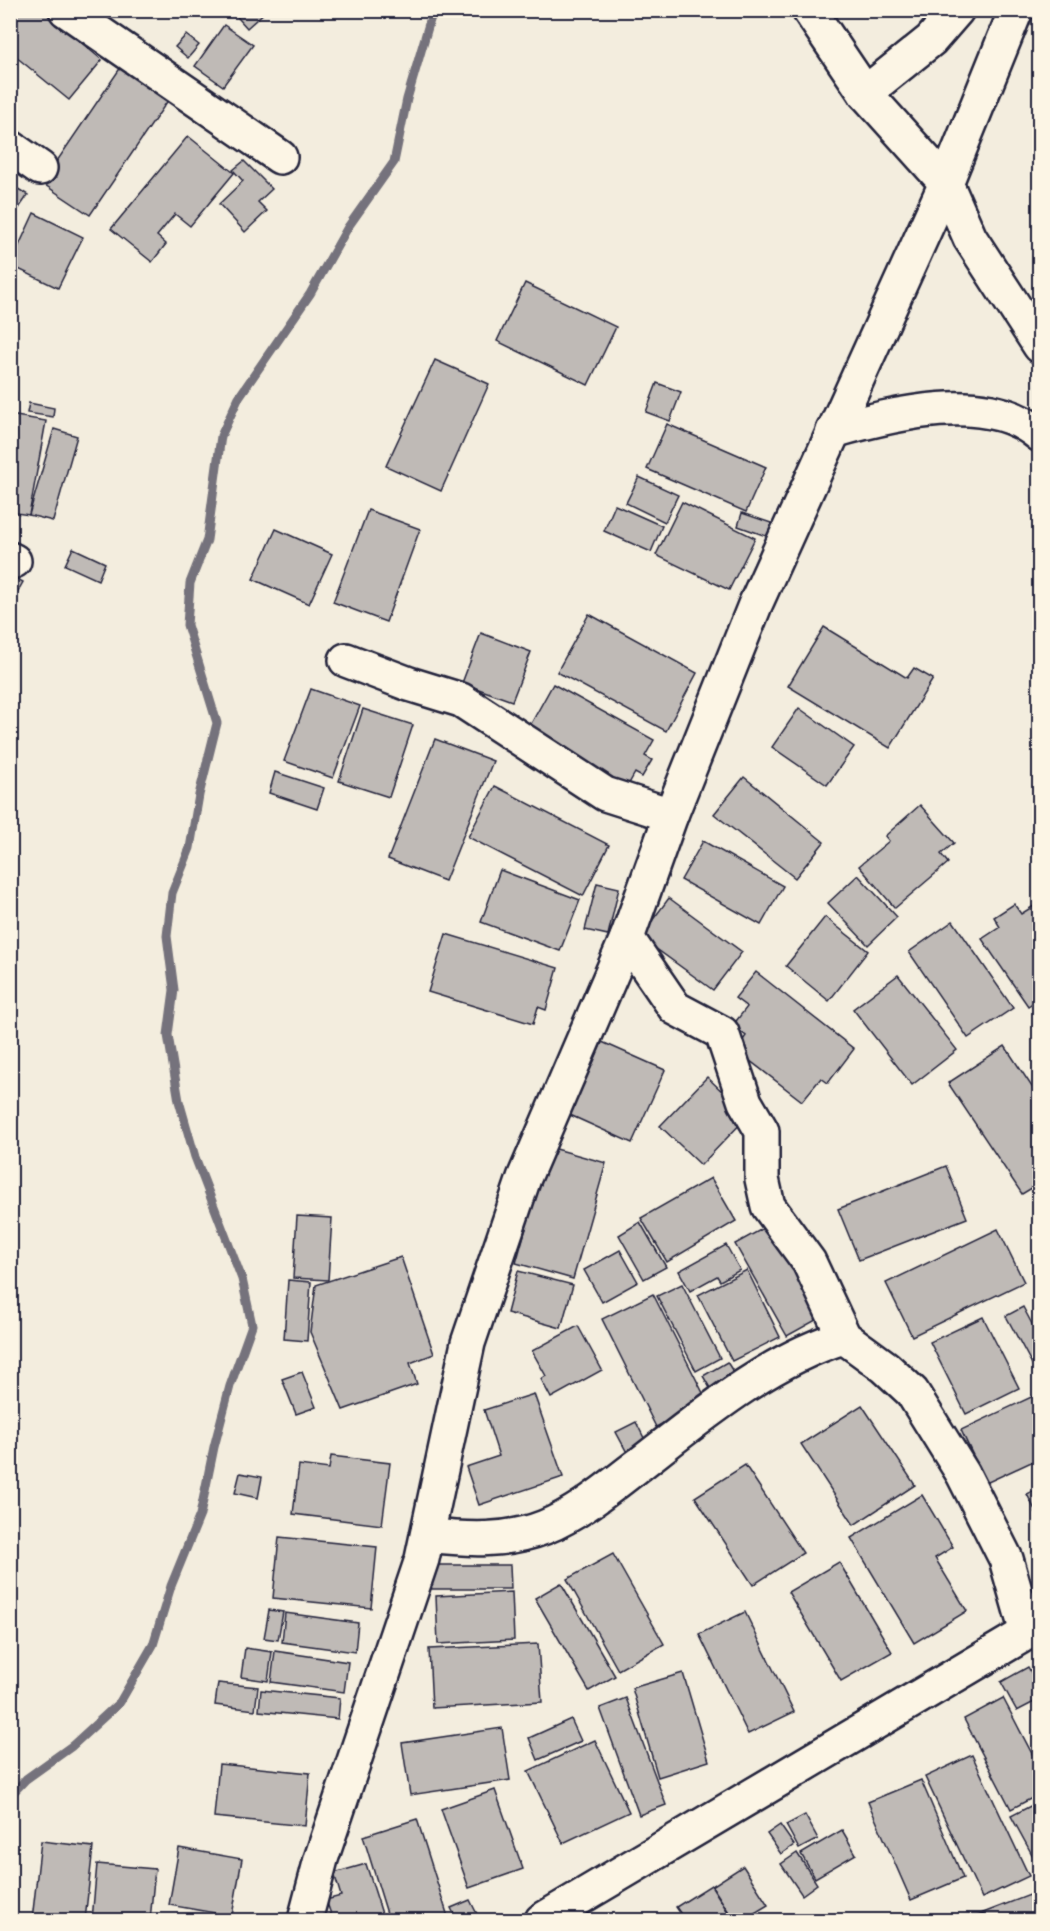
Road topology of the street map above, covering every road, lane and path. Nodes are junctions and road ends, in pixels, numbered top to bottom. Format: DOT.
graph roads {
  1 [pos="66,10"];
  2 [pos="809,10"];
  3 [pos="957,10"];
  4 [pos="1016,10"];
  5 [pos="865,93"];
  6 [pos="10,147"];
  7 [pos="280,157"];
  8 [pos="40,168"];
  9 [pos="946,183"];
  10 [pos="1040,346"];
  11 [pos="833,431"];
  12 [pos="1040,435"];
  13 [pos="346,660"];
  14 [pos="671,815"];
  15 [pos="627,938"];
  16 [pos="844,1338"];
  17 [pos="428,1535"];
  18 [pos="1006,1559"];
  19 [pos="1040,1591"];
  20 [pos="1033,1629"];
  21 [pos="305,1920"];
  22 [pos="542,1920"];
  1 -- 7 [label="street"];
  2 -- 5 [label="street"];
  3 -- 5 [label="street"];
  4 -- 9 [label="street"];
  5 -- 9 [label="street"];
  6 -- 8 [label="street"];
  9 -- 10 [label="street"];
  9 -- 11 [label="street"];
  11 -- 12 [label="street"];
  11 -- 14 [label="street"];
  13 -- 14 [label="street"];
  14 -- 15 [label="street"];
  15 -- 16 [label="street"];
  15 -- 17 [label="street"];
  16 -- 17 [label="street"];
  16 -- 18 [label="street"];
  17 -- 21 [label="street"];
  18 -- 19 [label="street"];
  18 -- 20 [label="street"];
  20 -- 22 [label="street"];
}
